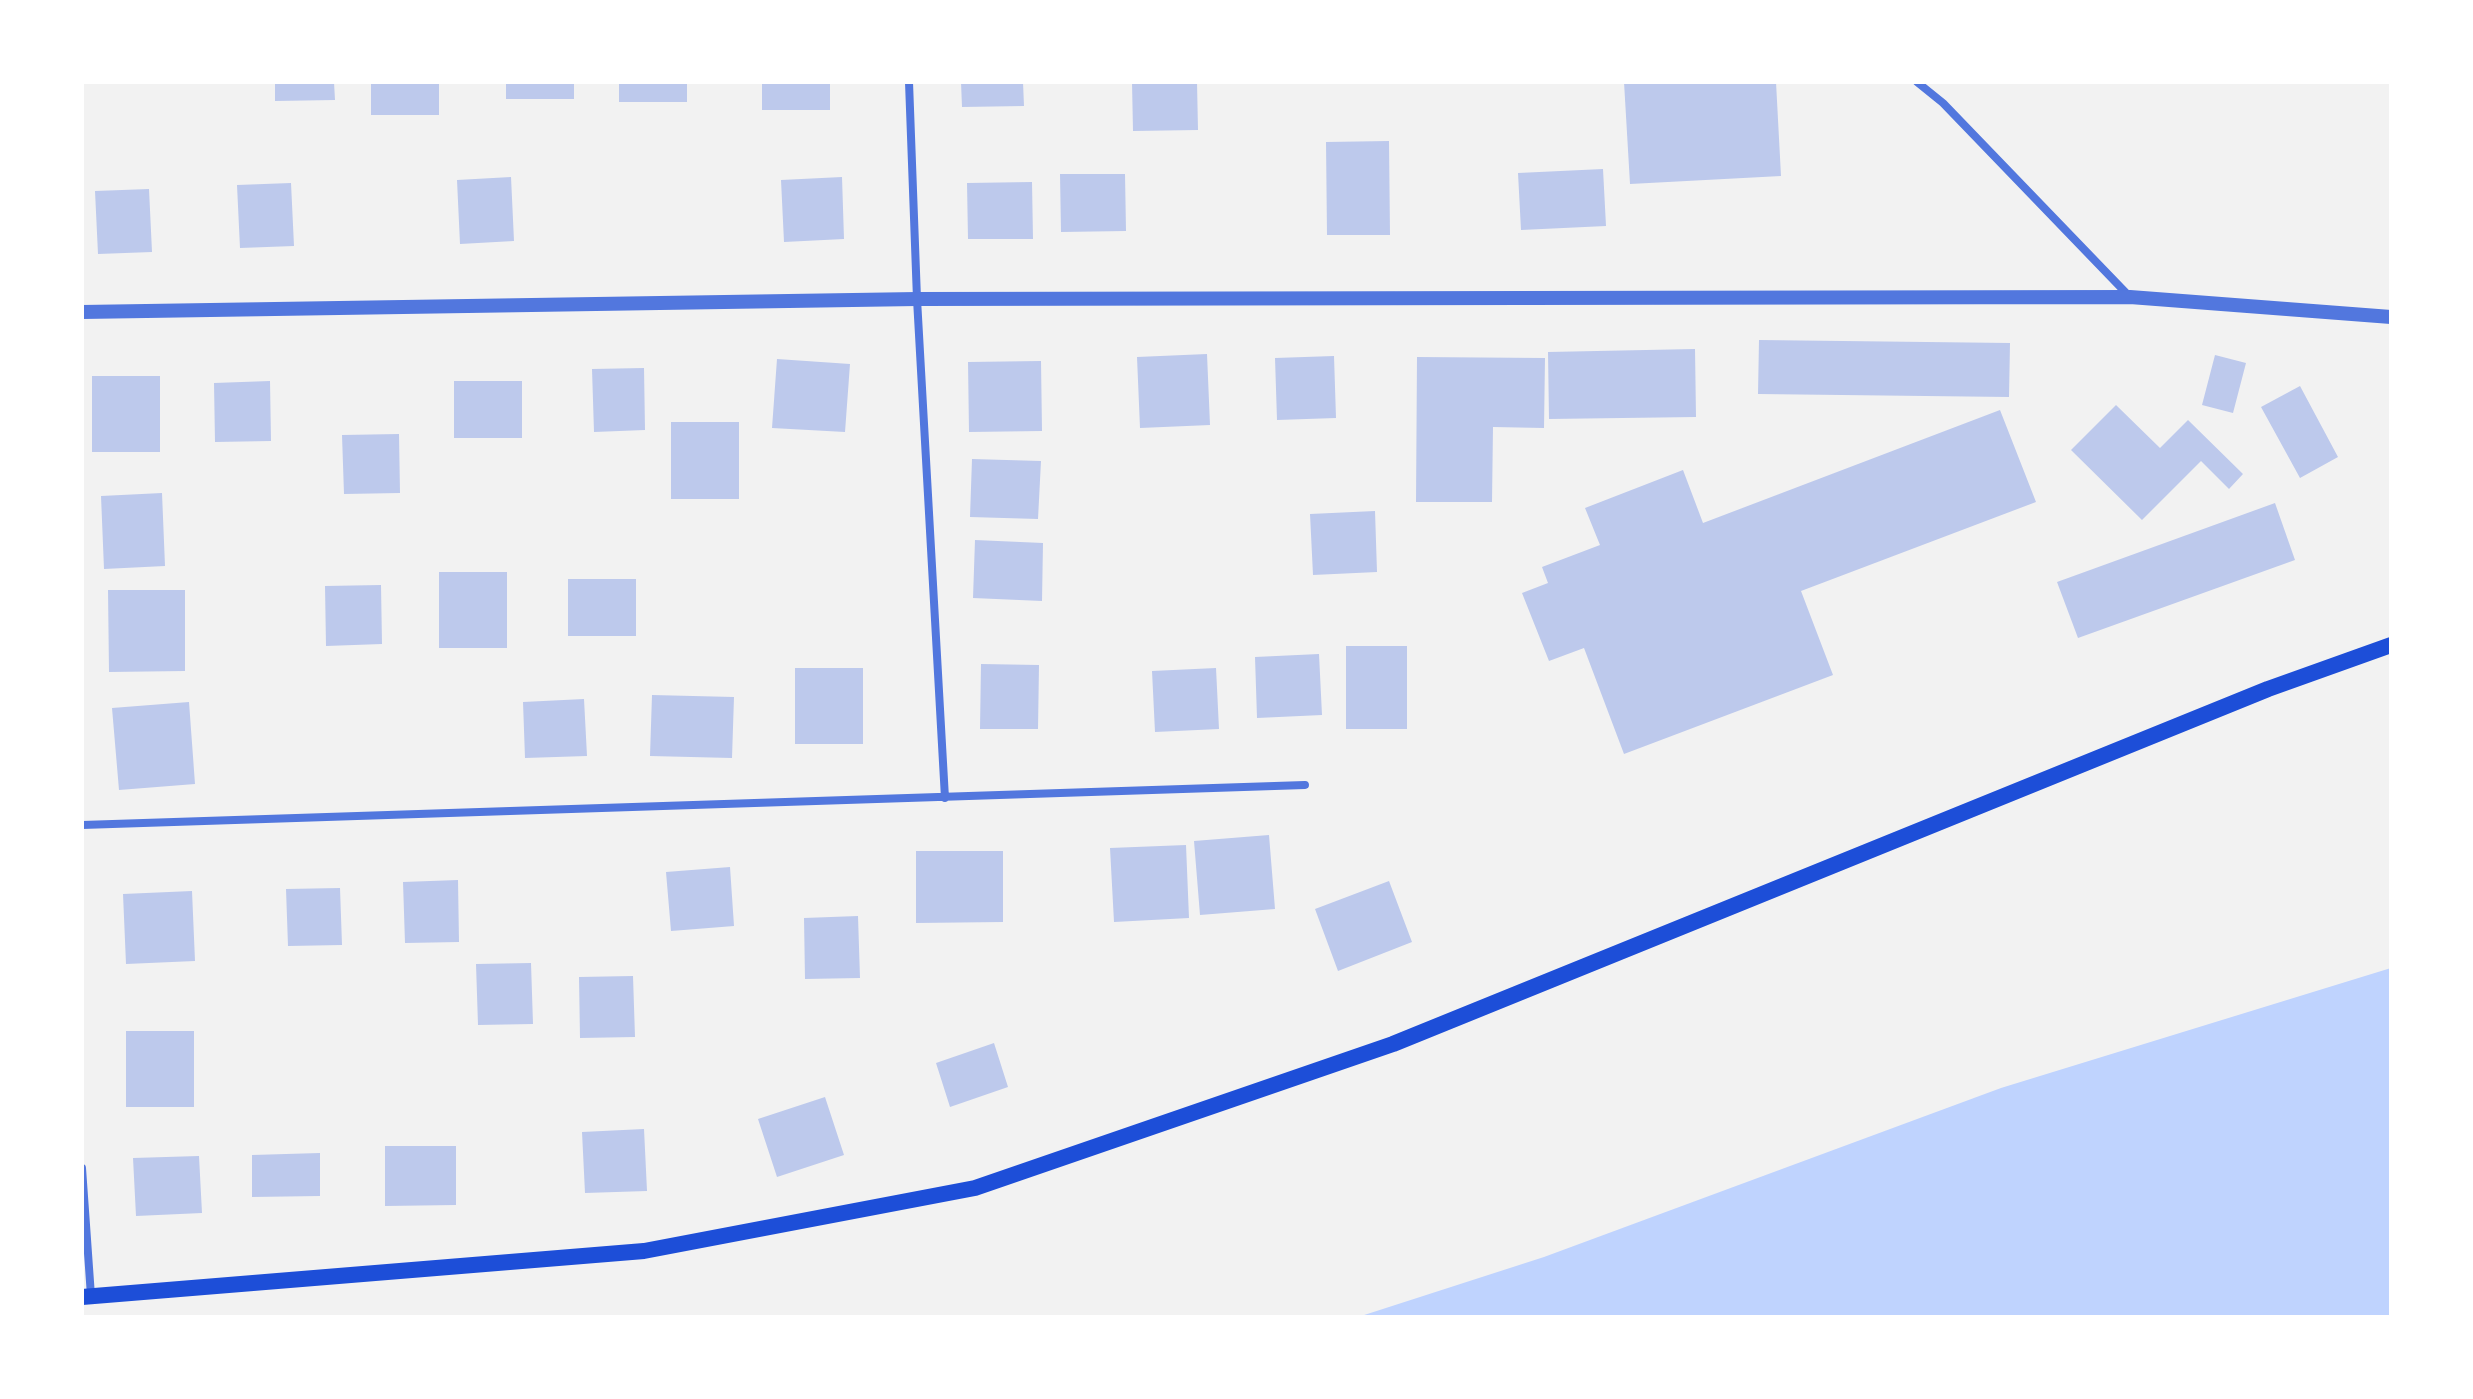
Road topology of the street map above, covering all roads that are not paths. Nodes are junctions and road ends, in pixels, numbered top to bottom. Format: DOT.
graph roads {
  1 [pos="909,82"];
  2 [pos="1917,82"];
  3 [pos="2130,297"];
  4 [pos="917,299"];
  5 [pos="82,312"];
  6 [pos="2391,317"];
  7 [pos="2391,645"];
  8 [pos="1305,785"];
  9 [pos="945,798"];
  10 [pos="82,825"];
  11 [pos="82,1168"];
  12 [pos="87,1296"];
  1 -- 4 [label="street"];
  2 -- 3 [label="street"];
  3 -- 4 [label="street"];
  3 -- 6 [label="street"];
  4 -- 5 [label="street"];
  4 -- 9 [label="street"];
  7 -- 12 [label="main road"];
  8 -- 9 [label="street"];
  9 -- 10 [label="street"];
  11 -- 12 [label="street"];
}
